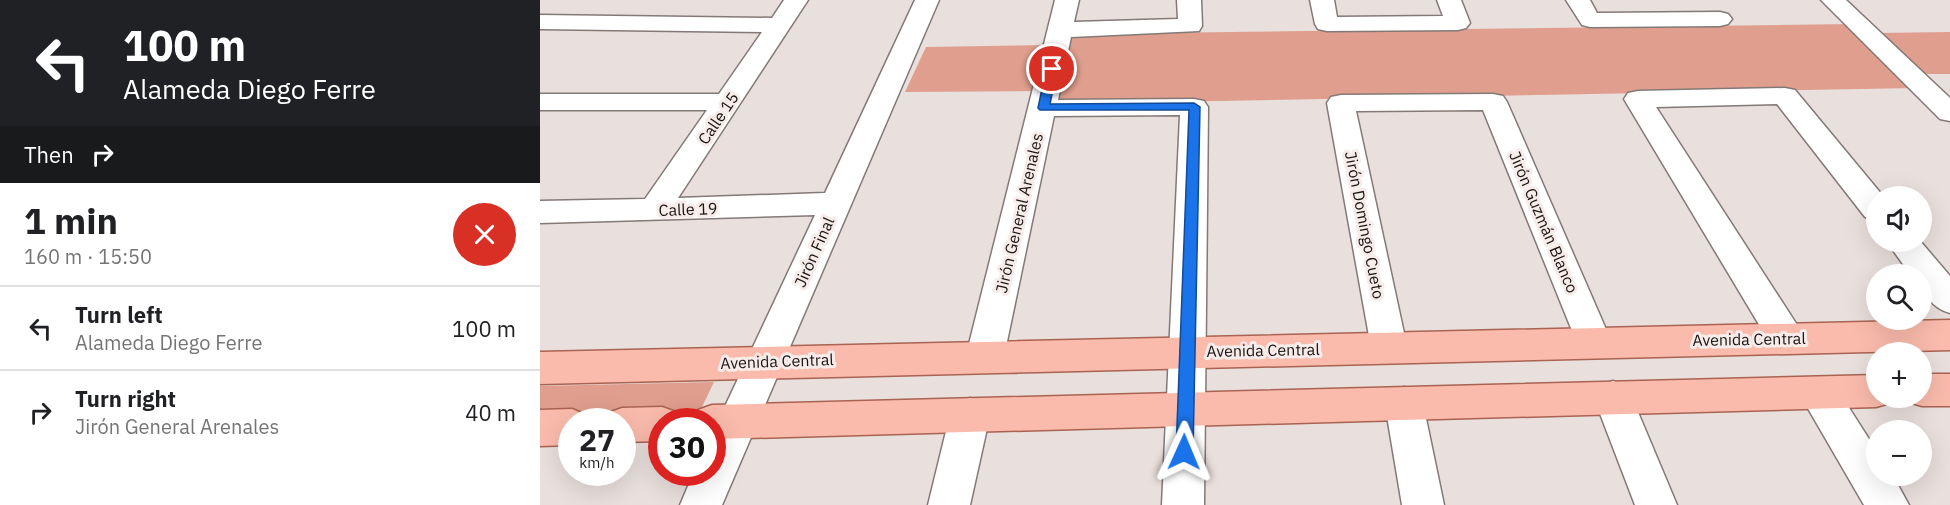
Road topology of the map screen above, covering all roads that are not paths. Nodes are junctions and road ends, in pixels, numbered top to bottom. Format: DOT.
graph roads {
  1 [pos="796,0"];
  2 [pos="927,0"];
  3 [pos="1067,0"];
  4 [pos="1189,0"];
  5 [pos="1322,0"];
  6 [pos="1449,0"];
  7 [pos="1704,0"];
  8 [pos="1833,0"];
  9 [pos="1584,10"];
  10 [pos="540,22"];
  11 [pos="781,25"];
  12 [pos="1060,30"];
  13 [pos="540,102"];
  14 [pos="728,102"];
  15 [pos="1341,103"];
  16 [pos="1044,108"];
  17 [pos="1950,114"];
  18 [pos="1866,197"];
  19 [pos="837,202"];
  20 [pos="654,210"];
  21 [pos="540,212"];
  22 [pos="1911,252"];
  23 [pos="1950,300"];
  24 [pos="1950,335"];
  25 [pos="1786,338"];
  26 [pos="1594,343"];
  27 [pos="1389,347"];
  28 [pos="1189,351"];
  29 [pos="985,356"];
  30 [pos="766,361"];
  31 [pos="540,368"];
  32 [pos="1932,390"];
  33 [pos="1950,390"];
  34 [pos="1866,391"];
  35 [pos="1818,393"];
  36 [pos="1613,398"];
  37 [pos="1404,404"];
  38 [pos="1185,410"];
  39 [pos="970,415"];
  40 [pos="726,422"];
  41 [pos="558,427"];
  42 [pos="540,428"];
  43 [pos="707,486"];
  44 [pos="701,505"];
  45 [pos="949,505"];
  46 [pos="1184,505"];
  47 [pos="1423,505"];
  48 [pos="1656,505"];
  49 [pos="1888,505"];
  1 -- 11 [label="street, Calle 15"];
  2 -- 19 [label="street, Jirón Final"];
  3 -- 12 [label="street, Jirón General Arenales"];
  4 -- 12 [label="street"];
  5 -- 6 [label="street"];
  7 -- 9 [label="street"];
  8 -- 17 [label="street"];
  10 -- 11 [label="street"];
  11 -- 14 [label="street, Calle 15"];
  12 -- 16 [label="street, Jirón General Arenales"];
  13 -- 14 [label="street"];
  14 -- 20 [label="street, Calle 15"];
  15 -- 26 [label="street, Jirón Guzmán Blanco"];
  15 -- 27 [label="street, Jirón Domingo Cueto"];
  16 -- 28 [label="street"];
  16 -- 29 [label="street, Jirón General Arenales"];
  18 -- 25 [label="street"];
  19 -- 20 [label="street, Calle 19"];
  19 -- 30 [label="street, Jirón Final"];
  20 -- 21 [label="street, Calle 19"];
  22 -- 23 [label="street"];
  24 -- 25 [label="main road, Avenida Central"];
  25 -- 26 [label="main road, Avenida Central"];
  26 -- 27 [label="main road, Avenida Central"];
  27 -- 28 [label="main road, Avenida Central"];
  28 -- 29 [label="main road, Avenida Central"];
  28 -- 38 [label="street"];
  29 -- 30 [label="main road, Avenida Central"];
  30 -- 31 [label="main road, Avenida Central"];
  30 -- 40 [label="street, Jirón Final"];
  32 -- 33 [label="main road"];
  34 -- 35 [label="main road"];
  35 -- 36 [label="main road"];
  35 -- 49 [label="street"];
  36 -- 37 [label="main road"];
  36 -- 48 [label="street"];
  37 -- 38 [label="main road"];
  37 -- 47 [label="street"];
  38 -- 39 [label="main road"];
  38 -- 46 [label="street"];
  39 -- 40 [label="main road"];
  39 -- 45 [label="street"];
  41 -- 42 [label="main road"];
  43 -- 44 [label="street, Jirón Final"];
}
